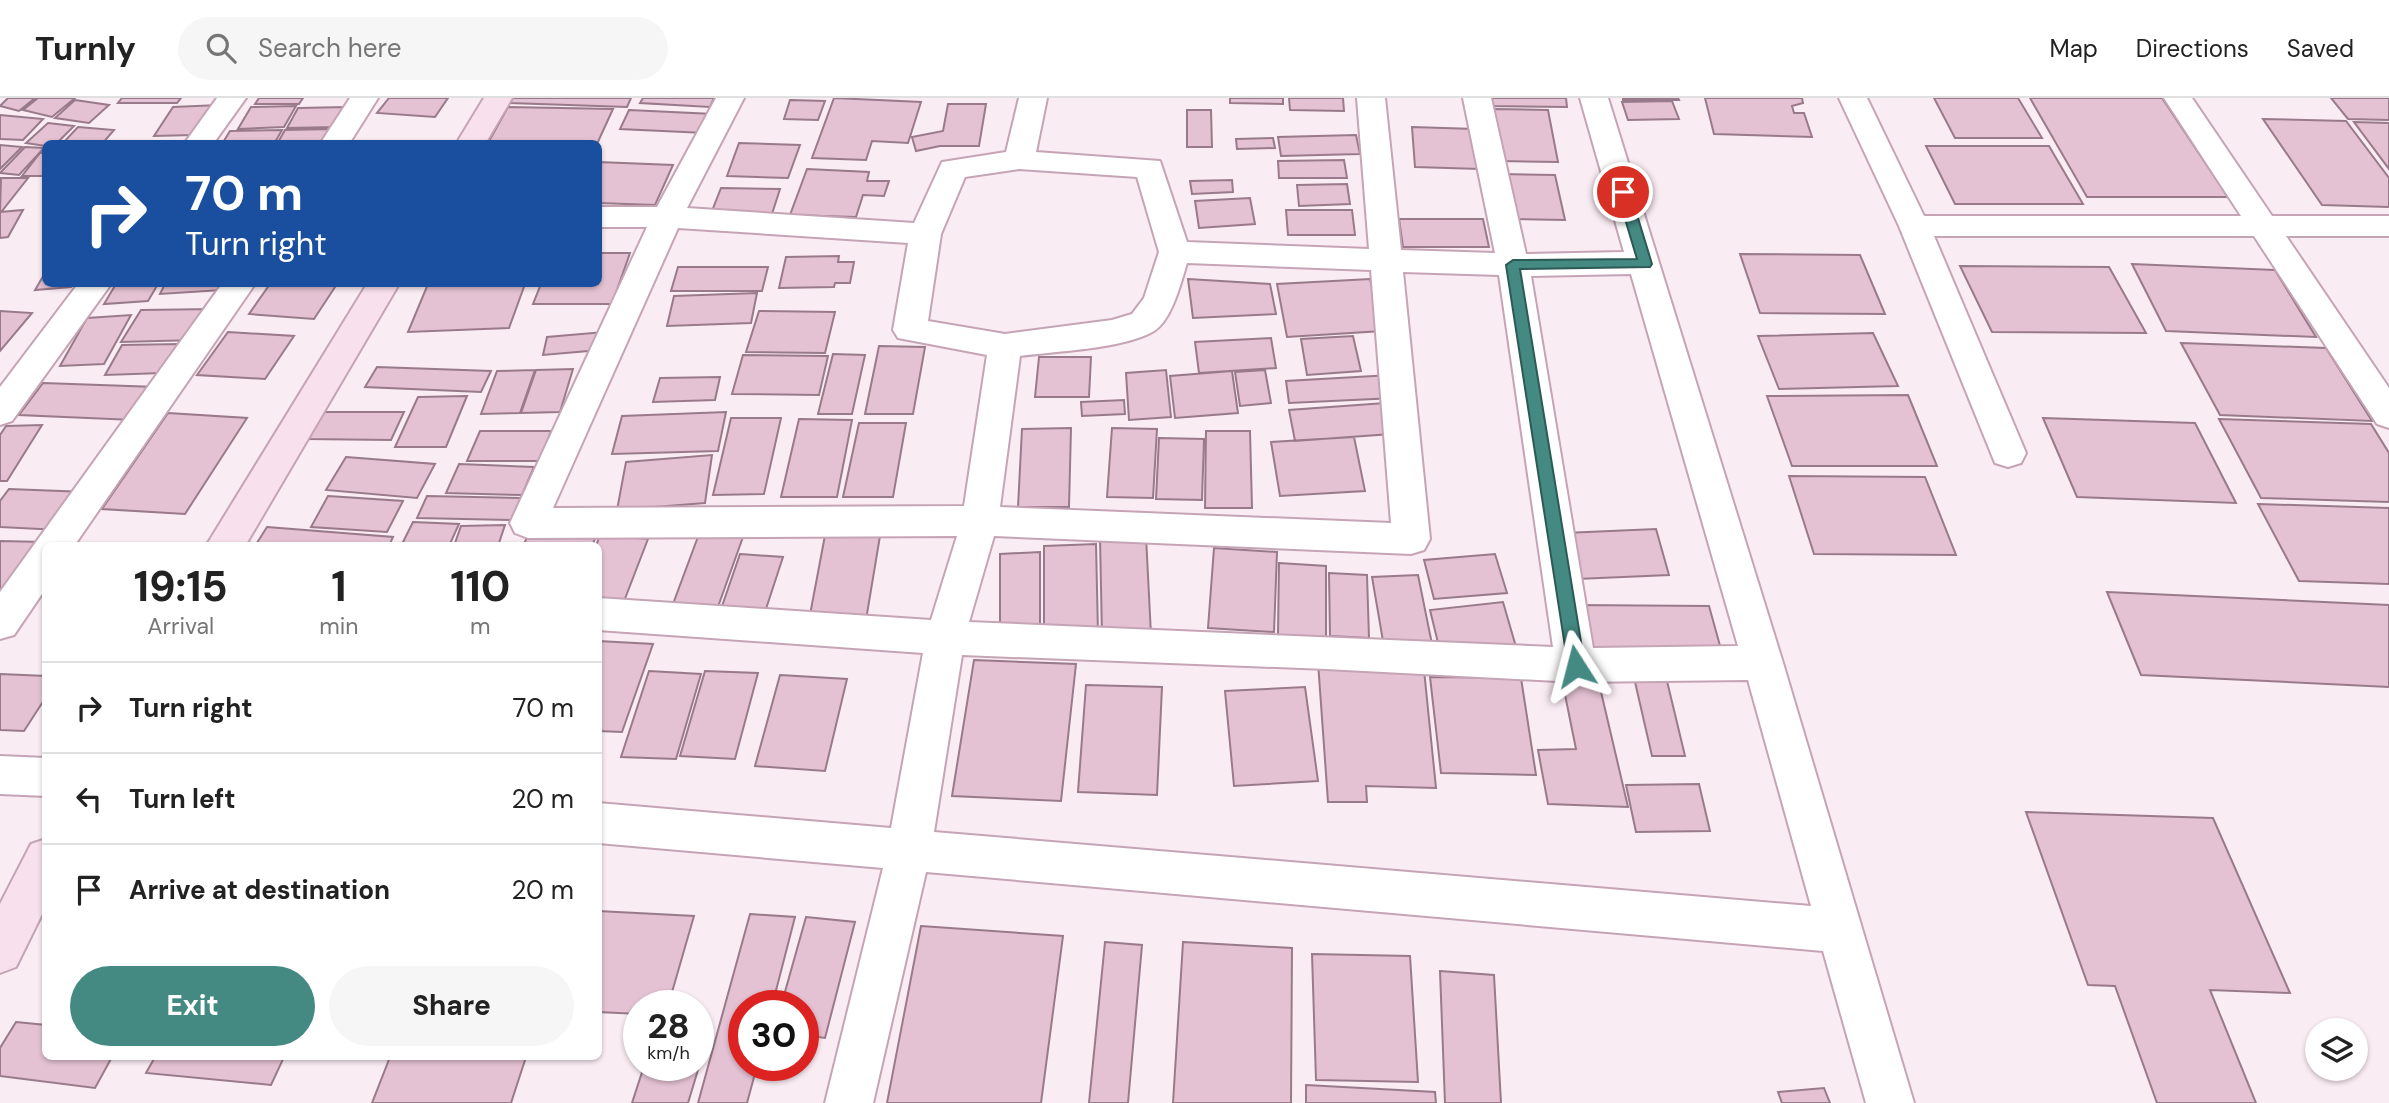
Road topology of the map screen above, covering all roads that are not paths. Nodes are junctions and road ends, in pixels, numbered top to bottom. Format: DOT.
graph roads {
  1 [pos="232,98"];
  2 [pos="364,98"];
  3 [pos="498,98"];
  4 [pos="730,98"];
  5 [pos="1033,98"];
  6 [pos="1371,98"];
  7 [pos="1476,98"];
  8 [pos="1594,98"];
  9 [pos="1853,98"];
  10 [pos="2178,98"];
  11 [pos="201,140"];
  12 [pos="337,140"];
  13 [pos="472,140"];
  14 [pos="1019,160"];
  15 [pos="602,217"];
  16 [pos="667,217"];
  17 [pos="2263,225"];
  18 [pos="1914,226"];
  19 [pos="2389,226"];
  20 [pos="925,234"];
  21 [pos="1175,252"];
  22 [pos="1385,260"];
  23 [pos="1645,264"];
  24 [pos="1513,265"];
  25 [pos="93,287"];
  26 [pos="237,287"];
  27 [pos="381,287"];
  28 [pos="1005,346"];
  29 [pos="0,412"];
  30 [pos="2389,415"];
  31 [pos="2008,453"];
  32 [pos="980,521"];
  33 [pos="56,542"];
  34 [pos="227,542"];
  35 [pos="42,563"];
  36 [pos="602,614"];
  37 [pos="0,623"];
  38 [pos="945,638"];
  39 [pos="1763,663"];
  40 [pos="1576,666"];
  41 [pos="0,775"];
  42 [pos="42,777"];
  43 [pos="602,822"];
  44 [pos="909,849"];
  45 [pos="42,867"];
  46 [pos="1838,930"];
  47 [pos="0,951"];
  48 [pos="849,1103"];
  49 [pos="1890,1103"];
  1 -- 11 [label="street"];
  2 -- 12 [label="street"];
  3 -- 13 [label="street"];
  4 -- 16 [label="street"];
  5 -- 14 [label="street"];
  6 -- 22 [label="street"];
  7 -- 24 [label="street"];
  8 -- 23 [label="street"];
  9 -- 18 [label="street"];
  10 -- 17 [label="street"];
  14 -- 20 [label="street"];
  14 -- 21 [label="street"];
  15 -- 16 [label="street"];
  16 -- 20 [label="street"];
  16 -- 32 [label="street"];
  17 -- 18 [label="street"];
  17 -- 19 [label="street"];
  17 -- 30 [label="street"];
  18 -- 31 [label="street"];
  20 -- 28 [label="street"];
  21 -- 22 [label="street"];
  21 -- 28 [label="street"];
  22 -- 24 [label="street"];
  22 -- 32 [label="street"];
  23 -- 24 [label="street"];
  23 -- 39 [label="street"];
  24 -- 40 [label="street"];
  25 -- 29 [label="street"];
  26 -- 33 [label="street"];
  27 -- 34 [label="street"];
  28 -- 32 [label="street"];
  32 -- 38 [label="street"];
  35 -- 37 [label="street"];
  36 -- 38 [label="street"];
  38 -- 40 [label="street"];
  38 -- 44 [label="street"];
  39 -- 40 [label="street"];
  39 -- 46 [label="street"];
  41 -- 42 [label="street"];
  43 -- 44 [label="street"];
  44 -- 46 [label="street"];
  44 -- 48 [label="street"];
  45 -- 47 [label="street"];
  46 -- 49 [label="street"];
}
